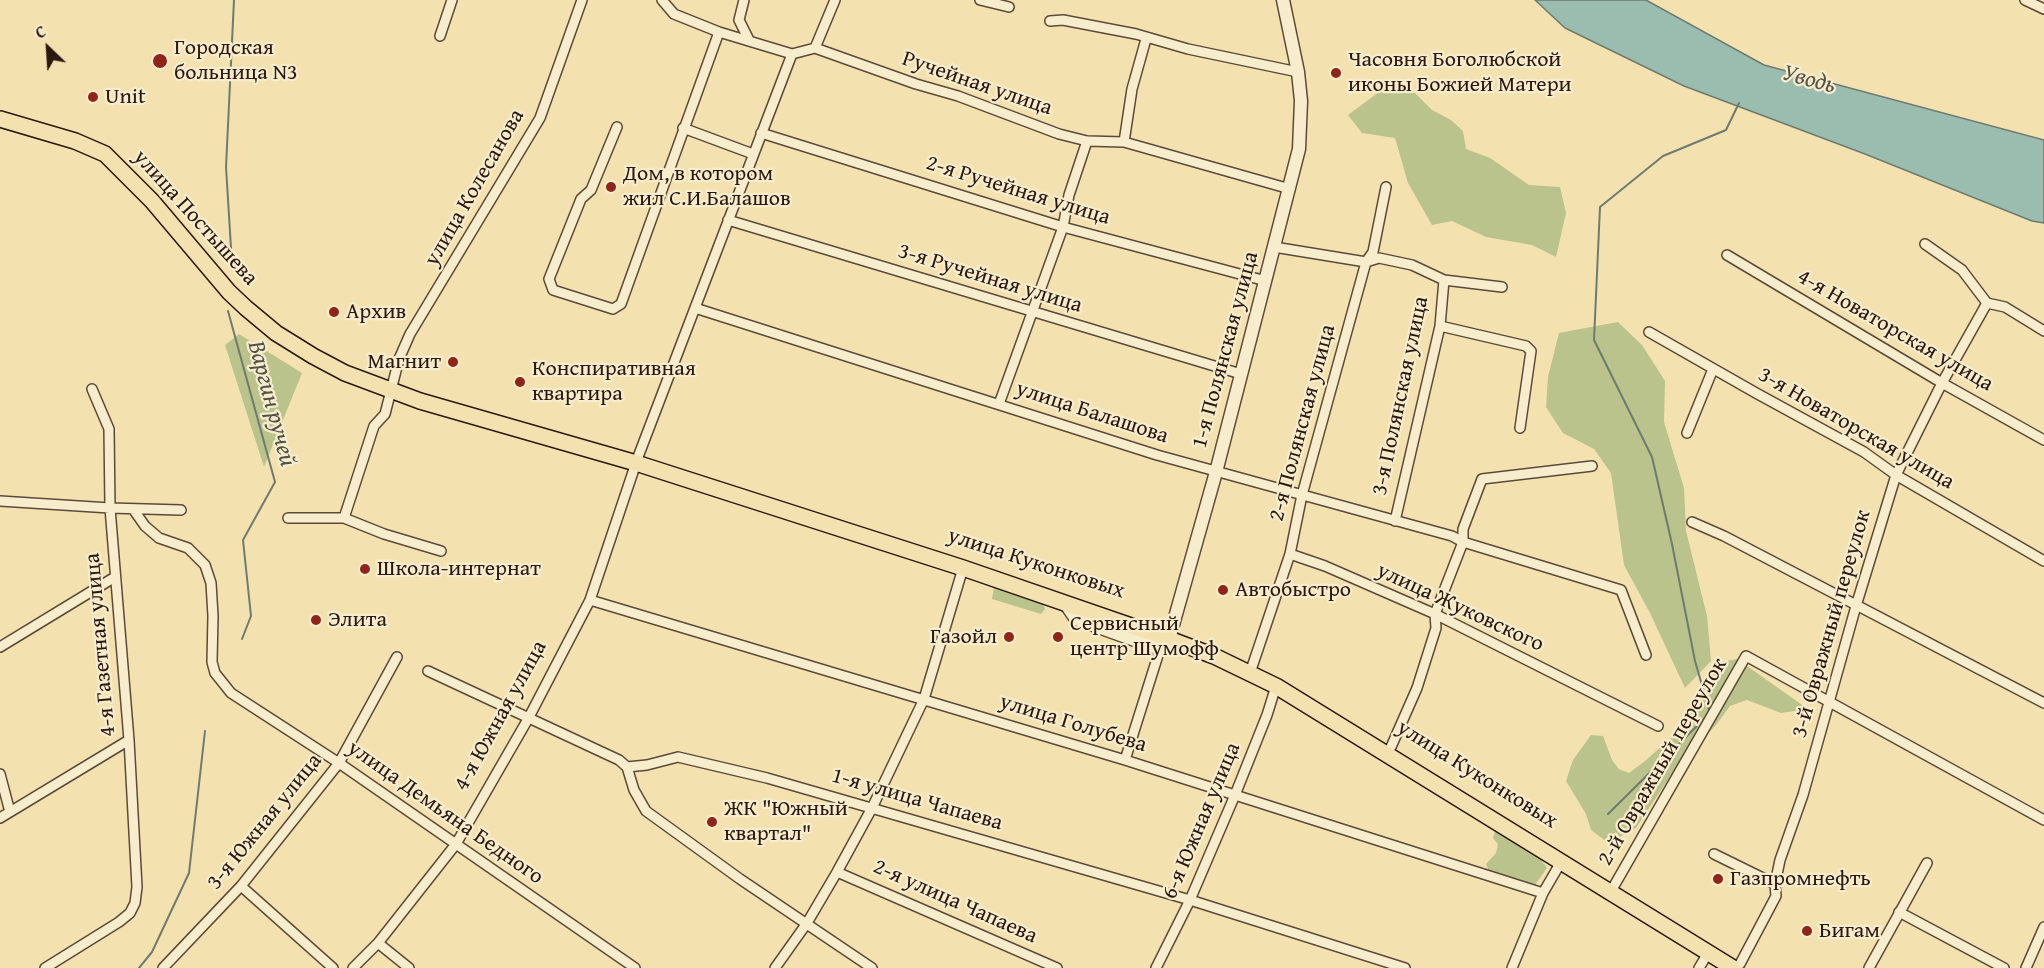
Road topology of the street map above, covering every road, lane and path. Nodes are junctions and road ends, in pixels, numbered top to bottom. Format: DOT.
graph roads {
  1 [pos="452,0"];
  2 [pos="582,0"];
  3 [pos="662,0"];
  4 [pos="744,0"];
  5 [pos="835,0"];
  6 [pos="980,0"];
  7 [pos="1283,0"];
  8 [pos="2025,0"];
  9 [pos="1009,7"];
  10 [pos="2044,9"];
  11 [pos="1050,21"];
  12 [pos="719,32"];
  13 [pos="440,36"];
  14 [pos="1146,39"];
  15 [pos="749,40"];
  16 [pos="815,48"];
  17 [pos="792,54"];
  18 [pos="1298,72"];
  19 [pos="0,119"];
  20 [pos="617,127"];
  21 [pos="683,128"];
  22 [pos="761,133"];
  23 [pos="1087,141"];
  24 [pos="1124,142"];
  25 [pos="753,154"];
  26 [pos="1386,188"];
  27 [pos="1290,189"];
  28 [pos="728,220"];
  29 [pos="1063,227"];
  30 [pos="1925,244"];
  31 [pos="1274,248"];
  32 [pos="1727,255"];
  33 [pos="1366,262"];
  34 [pos="1444,279"];
  35 [pos="1266,281"];
  36 [pos="1502,287"];
  37 [pos="1987,303"];
  38 [pos="695,308"];
  39 [pos="1034,313"];
  40 [pos="1440,326"];
  41 [pos="2044,331"];
  42 [pos="1649,332"];
  43 [pos="313,356"];
  44 [pos="1713,369"];
  45 [pos="1241,374"];
  46 [pos="1942,383"];
  47 [pos="92,389"];
  48 [pos="391,392"];
  49 [pos="999,404"];
  50 [pos="1520,428"];
  51 [pos="1687,433"];
  52 [pos="2044,440"];
  53 [pos="637,460"];
  54 [pos="1592,466"];
  55 [pos="1216,472"];
  56 [pos="1896,475"];
  57 [pos="1302,495"];
  58 [pos="0,501"];
  59 [pos="110,508"];
  60 [pos="133,509"];
  61 [pos="181,510"];
  62 [pos="288,518"];
  63 [pos="344,518"];
  64 [pos="1395,521"];
  65 [pos="1692,522"];
  66 [pos="1463,542"];
  67 [pos="441,551"];
  68 [pos="1290,554"];
  69 [pos="2044,561"];
  70 [pos="963,566"];
  71 [pos="115,577"];
  72 [pos="590,600"];
  73 [pos="1856,606"];
  74 [pos="1435,614"];
  75 [pos="1167,640"];
  76 [pos="0,647"];
  77 [pos="1646,655"];
  78 [pos="397,657"];
  79 [pos="1252,667"];
  80 [pos="428,671"];
  81 [pos="1276,686"];
  82 [pos="924,699"];
  83 [pos="1830,701"];
  84 [pos="2044,703"];
  85 [pos="528,719"];
  86 [pos="1658,726"];
  87 [pos="129,740"];
  88 [pos="1391,747"];
  89 [pos="1125,760"];
  90 [pos="339,764"];
  91 [pos="627,766"];
  92 [pos="0,774"];
  93 [pos="1235,795"];
  94 [pos="872,808"];
  95 [pos="10,812"];
  96 [pos="0,818"];
  97 [pos="2044,820"];
  98 [pos="456,844"];
  99 [pos="1714,854"];
  100 [pos="1561,862"];
  101 [pos="1927,863"];
  102 [pos="837,872"];
  103 [pos="1775,884"];
  104 [pos="241,886"];
  105 [pos="1614,886"];
  106 [pos="1543,893"];
  107 [pos="1190,900"];
  108 [pos="1899,912"];
  109 [pos="807,923"];
  110 [pos="2044,927"];
  111 [pos="378,944"];
  112 [pos="2040,945"];
  113 [pos="1708,953"];
  114 [pos="1739,967"];
  115 [pos="45,968"];
  116 [pos="163,968"];
  117 [pos="333,968"];
  118 [pos="353,968"];
  119 [pos="410,968"];
  120 [pos="635,968"];
  121 [pos="775,968"];
  122 [pos="872,968"];
  123 [pos="1057,968"];
  124 [pos="1156,968"];
  125 [pos="1405,968"];
  126 [pos="1512,968"];
  127 [pos="1699,968"];
  128 [pos="1869,968"];
  129 [pos="2004,968"];
  130 [pos="2026,968"];
  1 -- 13 [label="street"];
  2 -- 48 [label="street, улица Колесанова"];
  3 -- 12 [label="street"];
  4 -- 15 [label="street"];
  5 -- 16 [label="street"];
  6 -- 9 [label="street"];
  7 -- 18 [label="street, 1-я Полянская улица"];
  8 -- 10 [label="street"];
  11 -- 14 [label="street"];
  12 -- 15 [label="street"];
  12 -- 21 [label="street"];
  14 -- 18 [label="street"];
  14 -- 24 [label="street"];
  15 -- 17 [label="street"];
  16 -- 17 [label="street"];
  16 -- 23 [label="street, Ручейная улица"];
  17 -- 22 [label="street, 4-я Южная улица"];
  18 -- 27 [label="street, 1-я Полянская улица"];
  19 -- 43 [label="main road, улица Постышева"];
  20 -- 21 [label="street"];
  21 -- 25 [label="street"];
  22 -- 25 [label="street, 4-я Южная улица"];
  22 -- 29 [label="street, 2-я Ручейная улица"];
  23 -- 24 [label="street, Ручейная улица"];
  23 -- 29 [label="street"];
  24 -- 27 [label="street, Ручейная улица"];
  25 -- 28 [label="street, 4-я Южная улица"];
  26 -- 33 [label="street, 2-я Полянская улица"];
  27 -- 31 [label="street, 1-я Полянская улица"];
  28 -- 38 [label="street, 4-я Южная улица"];
  28 -- 39 [label="street, 3-я Ручейная улица"];
  29 -- 35 [label="street, 2-я Ручейная улица"];
  29 -- 39 [label="street"];
  30 -- 37 [label="street"];
  31 -- 33 [label="street"];
  31 -- 35 [label="street, 1-я Полянская улица"];
  32 -- 46 [label="street, 4-я Новаторская улица"];
  33 -- 34 [label="street"];
  33 -- 57 [label="street, 2-я Полянская улица"];
  34 -- 36 [label="street"];
  34 -- 40 [label="street, 3-я Полянская улица"];
  35 -- 45 [label="street, 1-я Полянская улица"];
  37 -- 41 [label="street"];
  37 -- 46 [label="street, 3-й Овражный переулок"];
  38 -- 49 [label="street, улица Балашова"];
  38 -- 53 [label="street, 4-я Южная улица"];
  39 -- 45 [label="street, 3-я Ручейная улица"];
  39 -- 49 [label="street"];
  40 -- 50 [label="street"];
  40 -- 64 [label="street, 3-я Полянская улица"];
  42 -- 44 [label="street, 3-я Новаторская улица"];
  43 -- 48 [label="main road, улица Куконковых"];
  44 -- 51 [label="street"];
  44 -- 56 [label="street, 3-я Новаторская улица"];
  45 -- 55 [label="street, 1-я Полянская улица"];
  46 -- 52 [label="street, 4-я Новаторская улица"];
  46 -- 56 [label="street, 3-й Овражный переулок"];
  47 -- 59 [label="street, 4-я Газетная улица"];
  48 -- 53 [label="main road, улица Куконковых"];
  48 -- 63 [label="street"];
  49 -- 55 [label="street, улица Балашова"];
  53 -- 70 [label="main road, улица Куконковых"];
  53 -- 72 [label="street, 4-я Южная улица"];
  54 -- 66 [label="street"];
  55 -- 57 [label="street, улица Балашова"];
  55 -- 75 [label="street, 1-я Полянская улица"];
  56 -- 69 [label="street, 3-я Новаторская улица"];
  56 -- 73 [label="street, 3-й Овражный переулок"];
  57 -- 64 [label="street, улица Балашова"];
  57 -- 68 [label="street, 2-я Полянская улица"];
  58 -- 59 [label="street"];
  59 -- 60 [label="street"];
  59 -- 71 [label="street, 4-я Газетная улица"];
  60 -- 61 [label="street"];
  60 -- 90 [label="street, улица Демьяна Бедного"];
  62 -- 63 [label="street"];
  63 -- 67 [label="street"];
  64 -- 66 [label="street, улица Балашова"];
  65 -- 73 [label="street"];
  66 -- 74 [label="street"];
  66 -- 77 [label="street, улица Балашова"];
  68 -- 74 [label="street, улица Жуковского"];
  68 -- 79 [label="street, 2-я Полянская улица"];
  70 -- 75 [label="main road, улица Куконковых"];
  70 -- 75 [label="main road, улица Куконковых"];
  70 -- 82 [label="street"];
  71 -- 76 [label="street"];
  71 -- 87 [label="street, 4-я Газетная улица"];
  72 -- 82 [label="street, улица Голубева"];
  72 -- 85 [label="street, 4-я Южная улица"];
  73 -- 83 [label="street, 3-й Овражный переулок"];
  73 -- 84 [label="street"];
  74 -- 86 [label="street, улица Жуковского"];
  74 -- 88 [label="street"];
  75 -- 79 [label="main road, улица Куконковых"];
  75 -- 81 [label="main road, улица Куконковых"];
  75 -- 89 [label="street"];
  78 -- 90 [label="street, 3-я Южная улица"];
  79 -- 88 [label="main road, улица Куконковых"];
  80 -- 85 [label="street"];
  81 -- 93 [label="street, 6-я Южная улица"];
  81 -- 100 [label="main road, улица Куконковых"];
  82 -- 89 [label="street, улица Голубева"];
  82 -- 94 [label="street"];
  83 -- 97 [label="street"];
  83 -- 103 [label="street, 3-й Овражный переулок"];
  83 -- 105 [label="street, 2-й Овражный переулок"];
  85 -- 91 [label="street"];
  85 -- 98 [label="street, 4-я Южная улица"];
  87 -- 95 [label="street"];
  87 -- 115 [label="street, 4-я Газетная улица"];
  88 -- 105 [label="main road, улица Куконковых"];
  89 -- 93 [label="street, улица Голубева"];
  90 -- 98 [label="street, улица Демьяна Бедного"];
  90 -- 104 [label="street, 3-я Южная улица"];
  91 -- 94 [label="street, 1-я улица Чапаева"];
  91 -- 109 [label="street"];
  92 -- 95 [label="street"];
  93 -- 106 [label="street, улица Голубева"];
  93 -- 107 [label="street, 6-я Южная улица"];
  94 -- 102 [label="street"];
  94 -- 107 [label="street, 1-я улица Чапаева"];
  95 -- 96 [label="street"];
  98 -- 111 [label="street, 4-я Южная улица"];
  98 -- 120 [label="street, улица Демьяна Бедного"];
  99 -- 103 [label="street"];
  100 -- 106 [label="street"];
  100 -- 113 [label="main road, улица Куконковых"];
  101 -- 108 [label="street"];
  102 -- 109 [label="street"];
  102 -- 123 [label="street, 2-я улица Чапаева"];
  103 -- 114 [label="street, 3-й Овражный переулок"];
  104 -- 116 [label="street, 3-я Южная улица"];
  104 -- 117 [label="street"];
  105 -- 114 [label="main road, улица Куконковых"];
  106 -- 126 [label="street"];
  107 -- 124 [label="street, 6-я Южная улица"];
  107 -- 125 [label="street, 1-я улица Чапаева"];
  108 -- 128 [label="street"];
  108 -- 129 [label="street"];
  109 -- 121 [label="street"];
  109 -- 122 [label="street"];
  110 -- 112 [label="street"];
  111 -- 118 [label="street, 4-я Южная улица"];
  111 -- 119 [label="street"];
  112 -- 130 [label="street"];
  113 -- 114 [label="main road, улица Куконковых"];
  113 -- 127 [label="street"];
}
